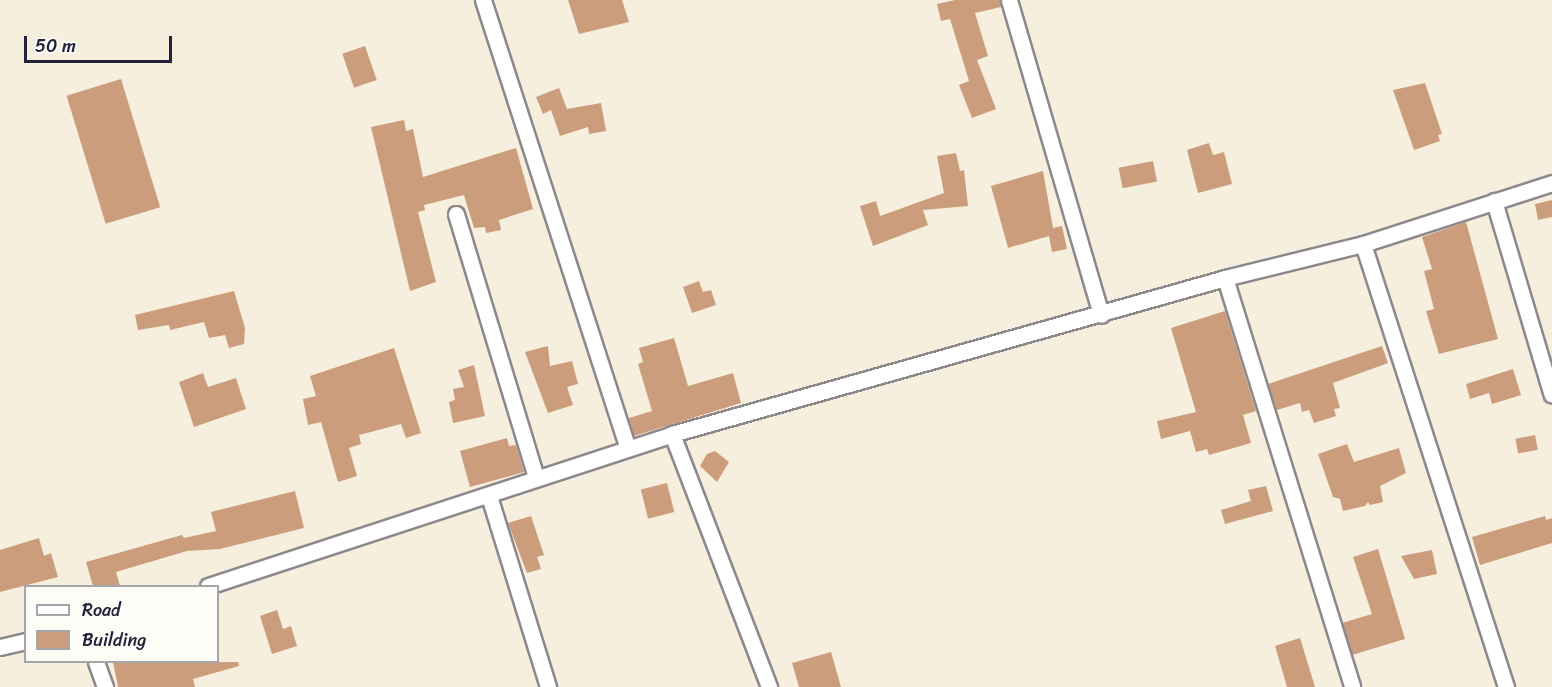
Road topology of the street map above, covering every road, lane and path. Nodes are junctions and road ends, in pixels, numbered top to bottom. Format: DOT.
graph roads {
  1 [pos="483,0"];
  2 [pos="1009,0"];
  3 [pos="1552,183"];
  4 [pos="1494,201"];
  5 [pos="456,214"];
  6 [pos="1363,244"];
  7 [pos="1225,278"];
  8 [pos="1101,315"];
  9 [pos="1552,395"];
  10 [pos="672,434"];
  11 [pos="628,447"];
  12 [pos="536,478"];
  13 [pos="489,496"];
  14 [pos="211,585"];
  15 [pos="24,641"];
  16 [pos="0,647"];
  17 [pos="96,663"];
  18 [pos="105,687"];
  19 [pos="548,687"];
  20 [pos="769,687"];
  21 [pos="1352,687"];
  22 [pos="1506,687"];
  1 -- 11 [label="street"];
  2 -- 8 [label="street"];
  3 -- 4 [label="street"];
  4 -- 6 [label="street"];
  4 -- 9 [label="street"];
  5 -- 12 [label="street"];
  6 -- 7 [label="street"];
  6 -- 22 [label="street"];
  7 -- 8 [label="street"];
  7 -- 21 [label="street"];
  8 -- 10 [label="street"];
  10 -- 11 [label="street"];
  10 -- 20 [label="street"];
  11 -- 12 [label="street"];
  12 -- 13 [label="street"];
  13 -- 14 [label="street"];
  13 -- 19 [label="street"];
  15 -- 16 [label="street"];
  17 -- 18 [label="street"];
}
